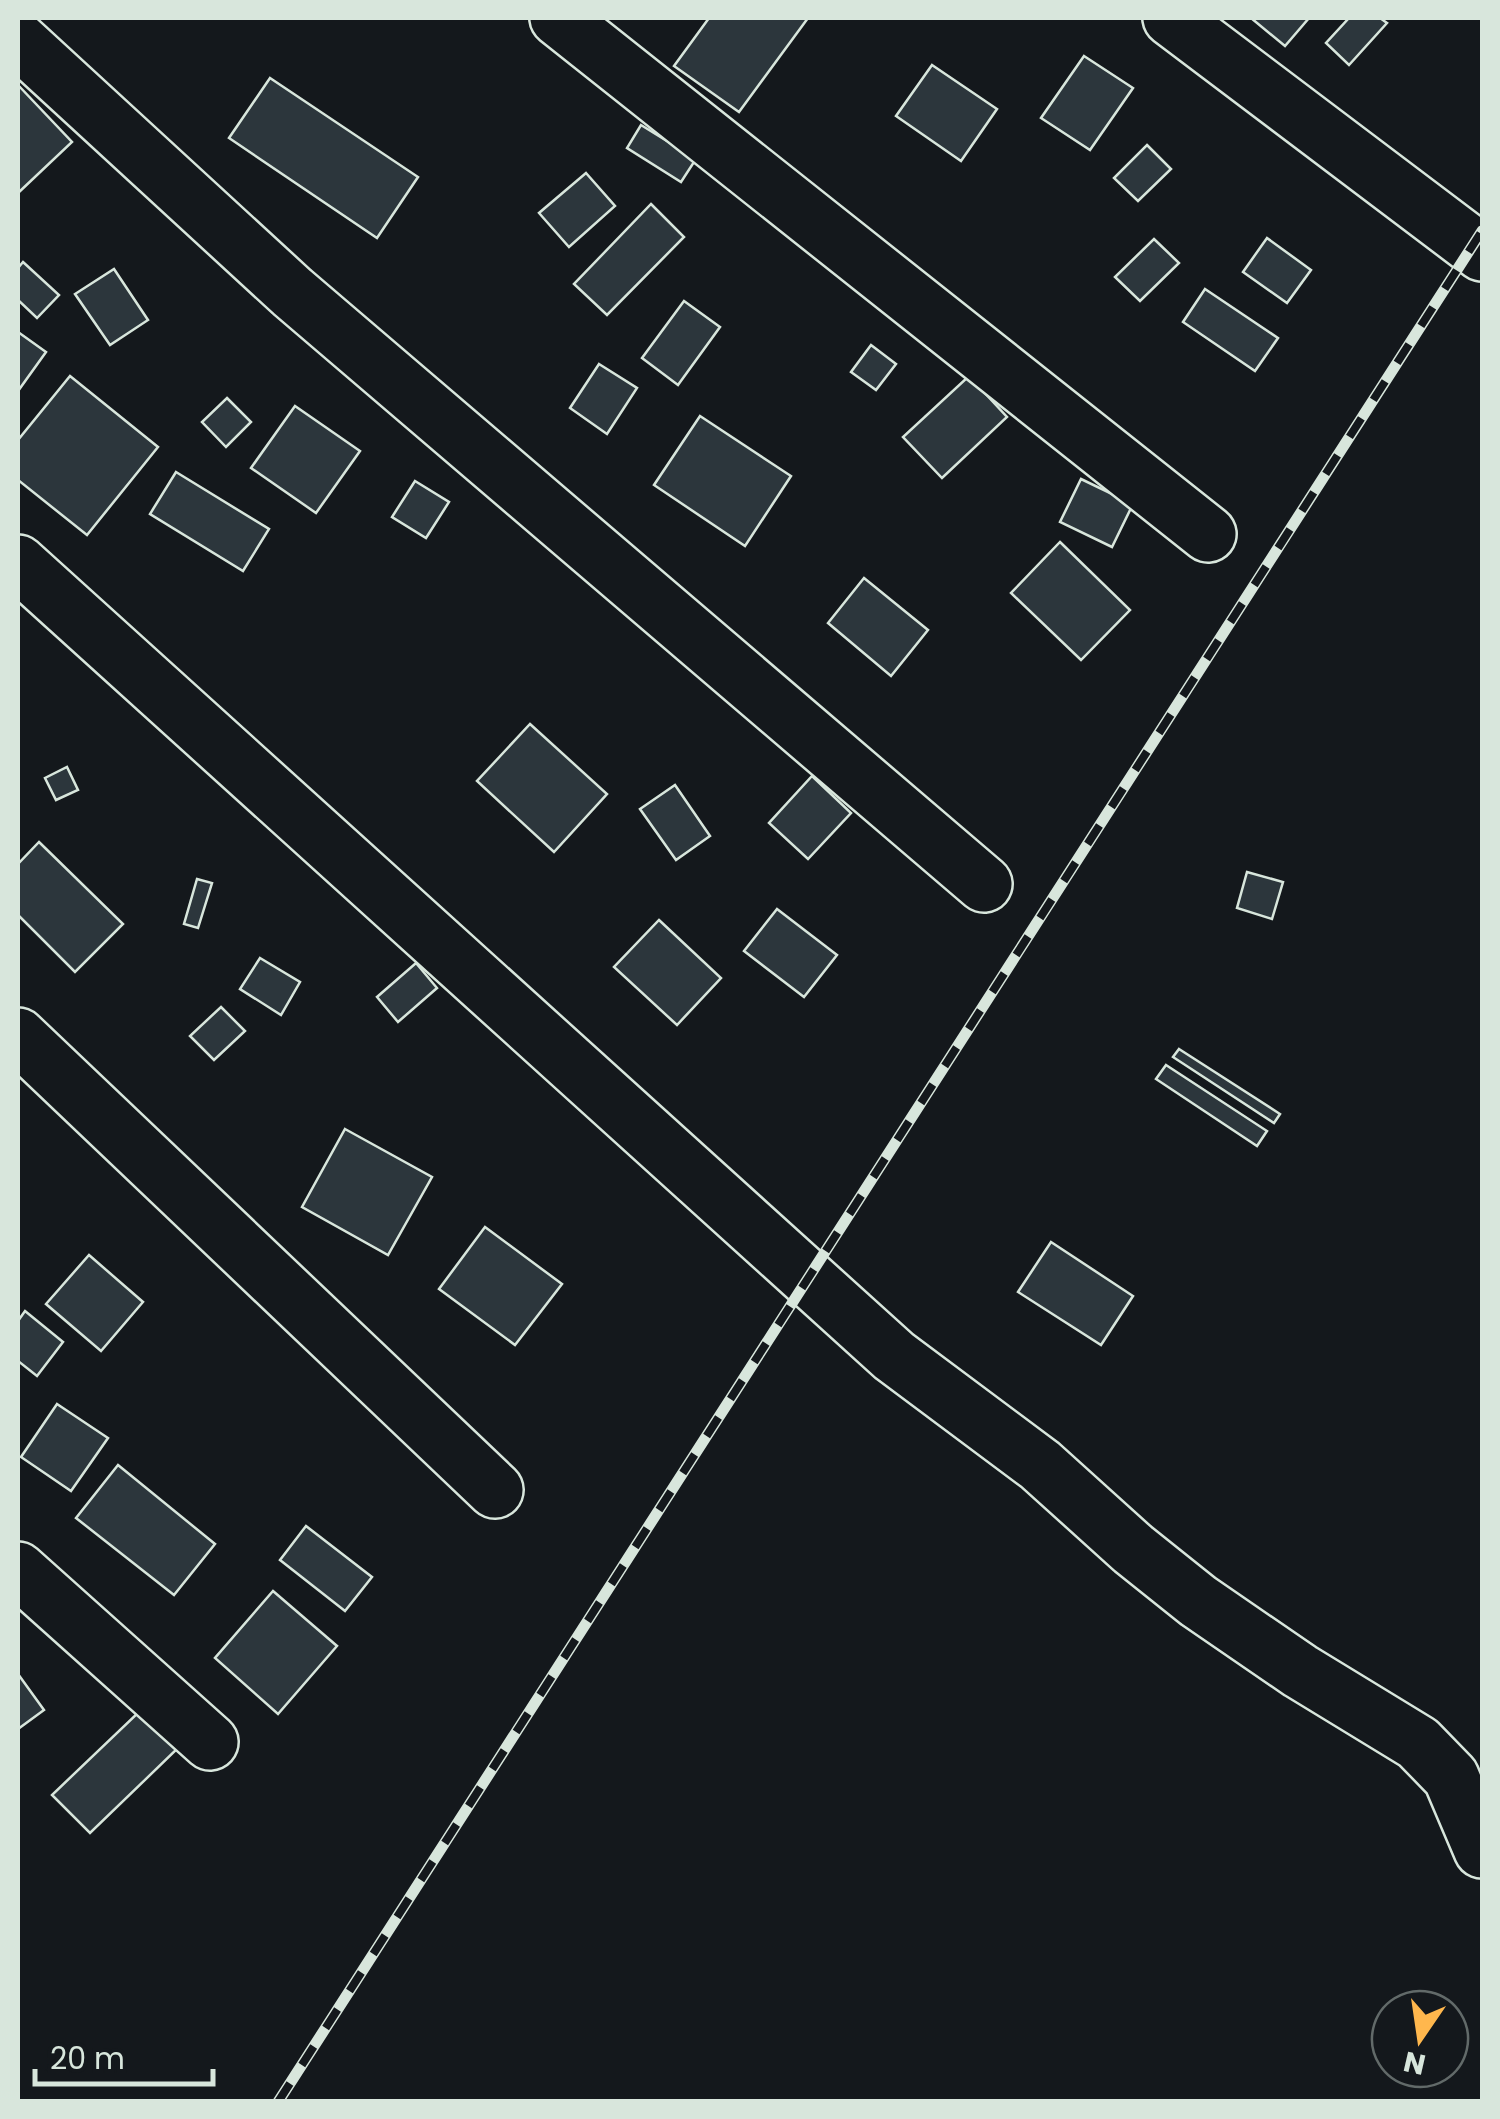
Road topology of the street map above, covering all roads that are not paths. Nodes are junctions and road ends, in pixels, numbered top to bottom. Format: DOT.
graph roads {
  1 [pos="558,18"];
  2 [pos="1170,18"];
  3 [pos="18,40"];
  4 [pos="1482,253"];
  5 [pos="1208,534"];
  6 [pos="18,563"];
  7 [pos="984,884"];
  8 [pos="18,1036"];
  9 [pos="495,1490"];
  10 [pos="18,1570"];
  11 [pos="210,1742"];
  12 [pos="1482,1850"];
  1 -- 5 [label="street"];
  2 -- 4 [label="street"];
  3 -- 7 [label="street"];
  6 -- 12 [label="street"];
  8 -- 9 [label="street"];
  10 -- 11 [label="street"];
}
